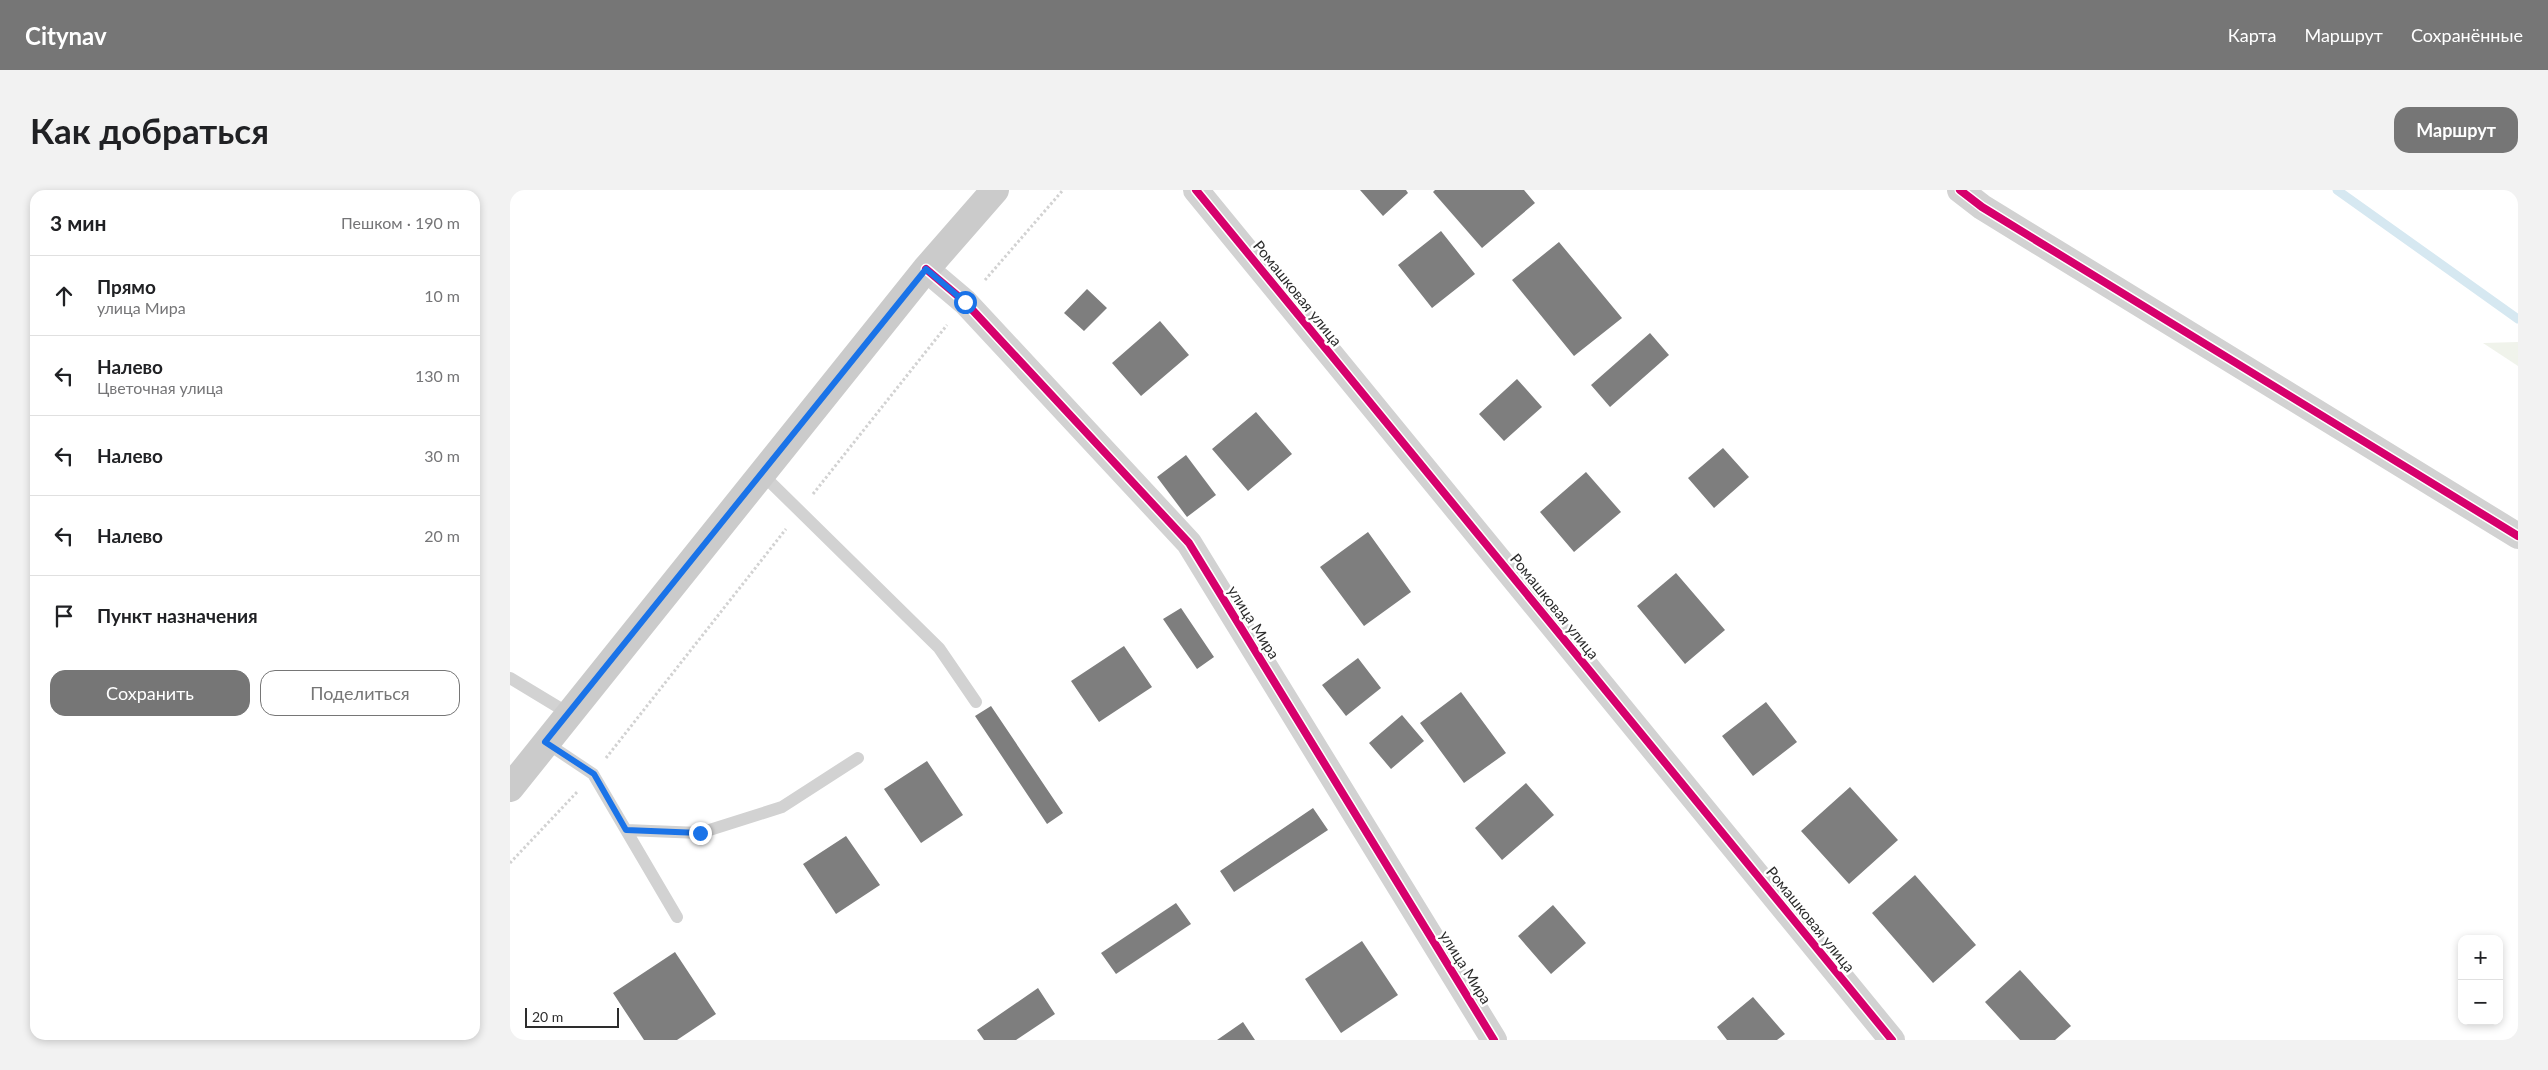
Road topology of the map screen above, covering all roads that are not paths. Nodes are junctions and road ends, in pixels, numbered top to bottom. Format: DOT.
graph roads {
  1 [pos="995,190"];
  2 [pos="1196,190"];
  3 [pos="1960,190"];
  4 [pos="926,269"];
  5 [pos="761,473"];
  6 [pos="2518,536"];
  7 [pos="510,678"];
  8 [pos="976,702"];
  9 [pos="568,713"];
  10 [pos="545,742"];
  11 [pos="858,758"];
  12 [pos="510,788"];
  13 [pos="626,830"];
  14 [pos="677,917"];
  15 [pos="1494,1040"];
  16 [pos="1892,1040"];
  1 -- 4 [label="main road"];
  2 -- 16 [label="street, Ромашковая улица"];
  3 -- 6 [label="street"];
  4 -- 5 [label="main road"];
  4 -- 15 [label="street, улица Мира"];
  5 -- 8 [label="lane"];
  5 -- 9 [label="main road"];
  7 -- 9 [label="lane"];
  9 -- 10 [label="main road"];
  10 -- 12 [label="main road"];
  10 -- 13 [label="lane"];
  11 -- 13 [label="lane"];
  13 -- 14 [label="lane"];
}
